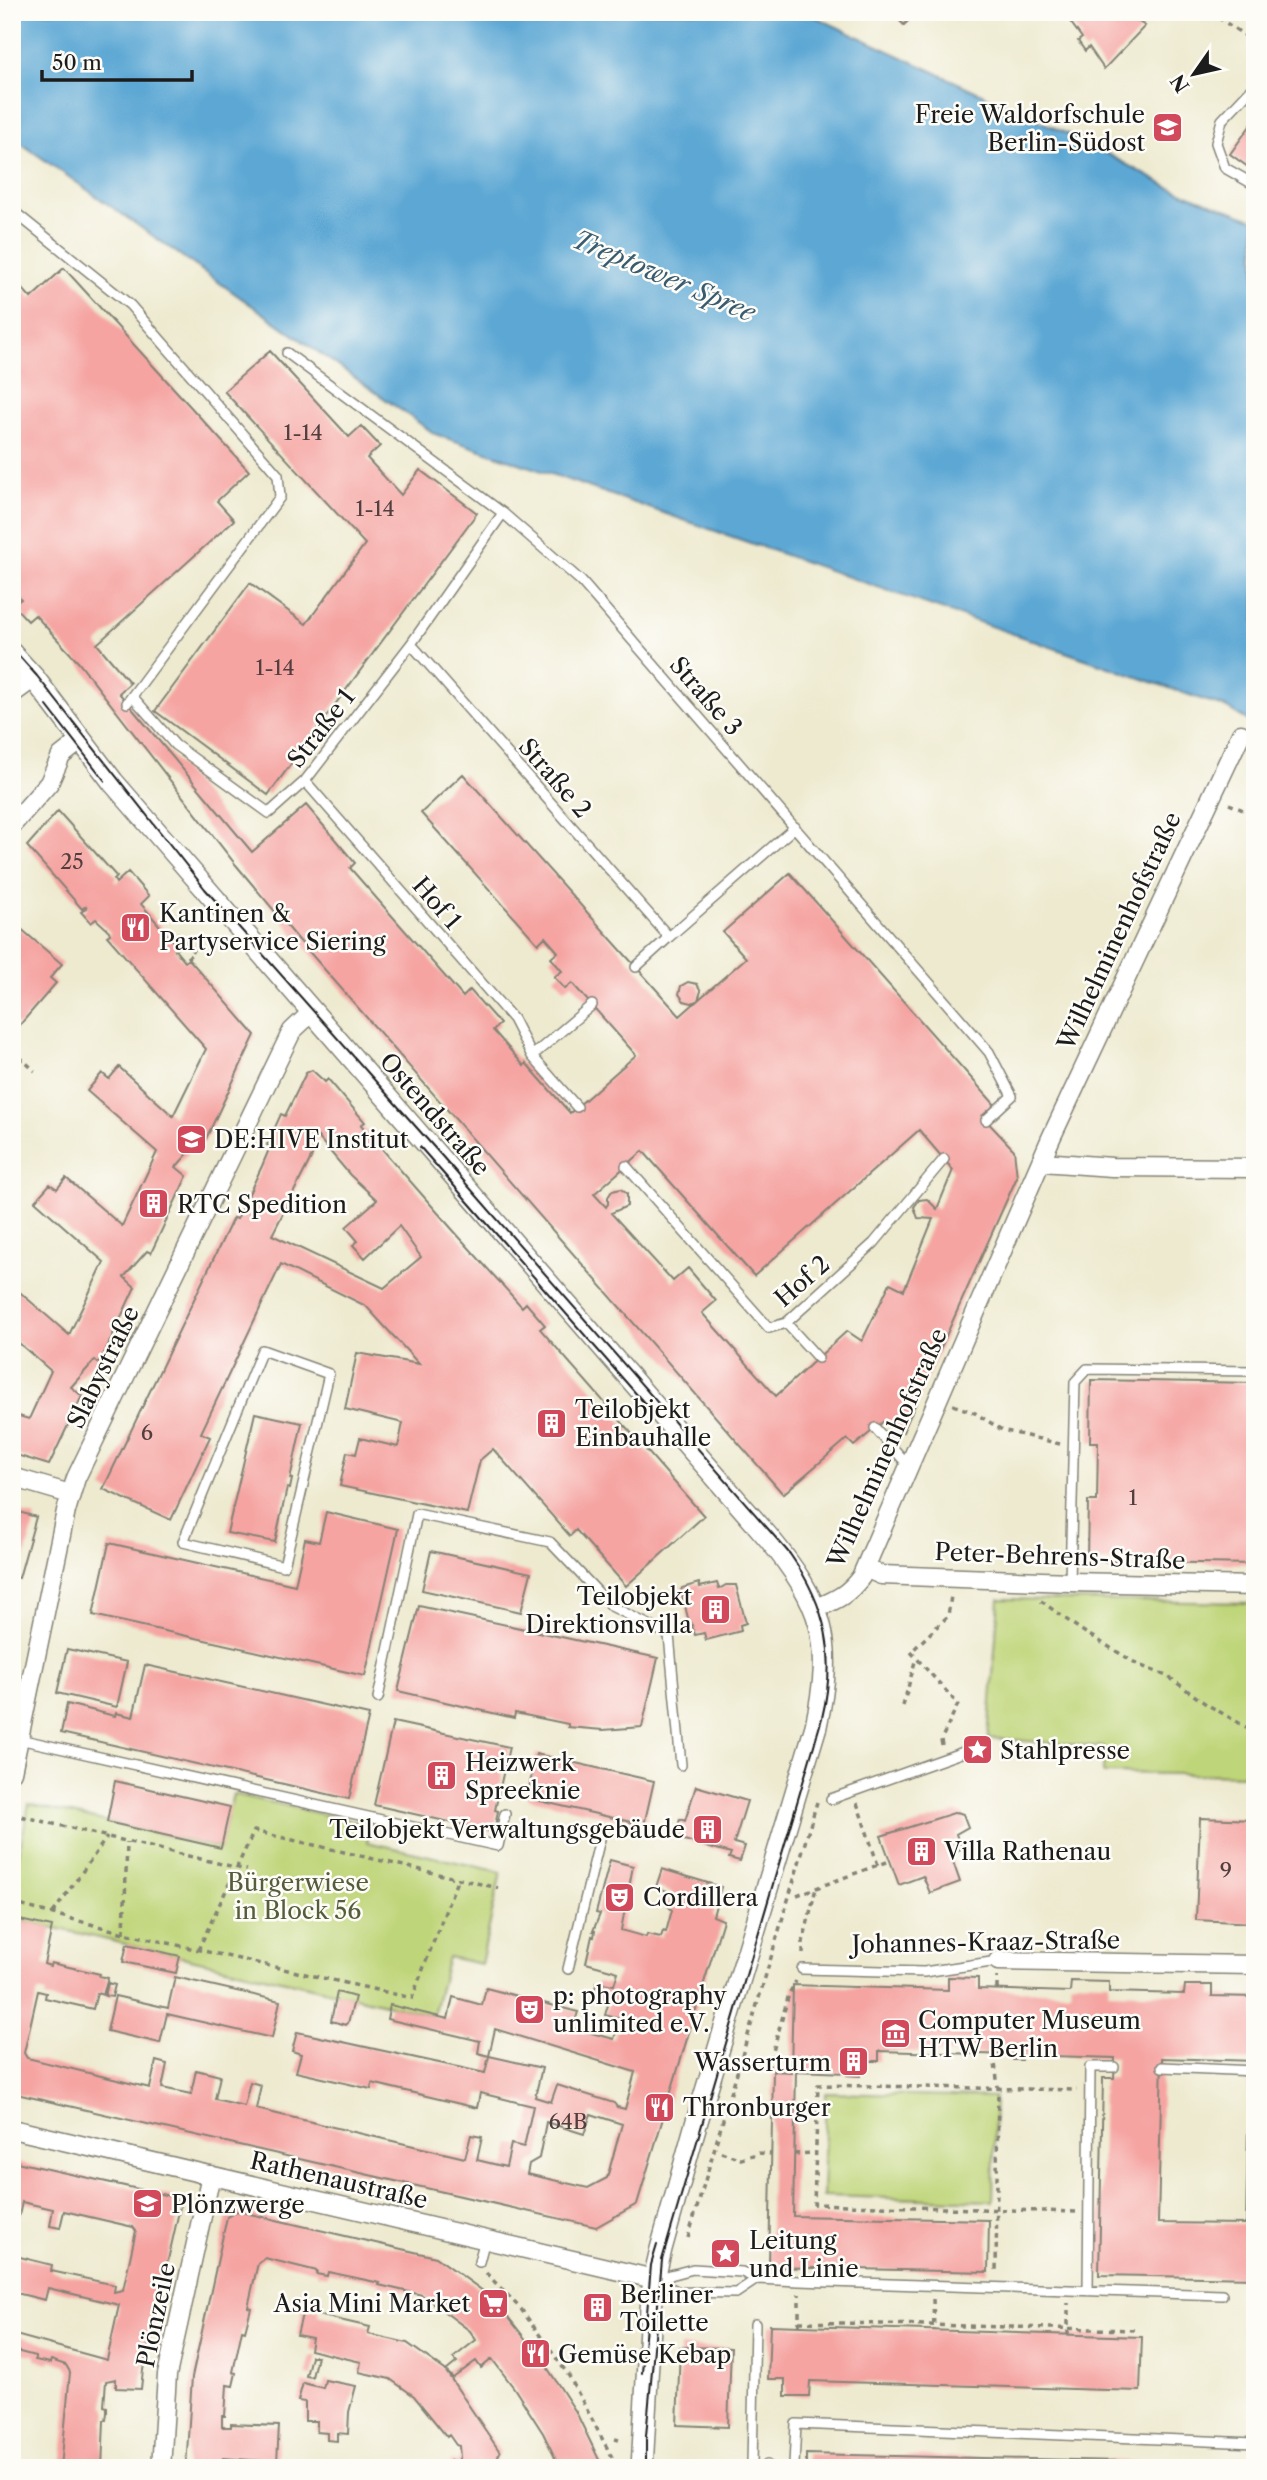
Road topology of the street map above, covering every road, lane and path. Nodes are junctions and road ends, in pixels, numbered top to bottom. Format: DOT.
graph roads {
  1 [pos="1210,12"];
  2 [pos="1255,36"];
  3 [pos="1247,37"];
  4 [pos="1255,47"];
  5 [pos="1255,85"];
  6 [pos="1255,186"];
  7 [pos="12,210"];
  8 [pos="287,353"];
  9 [pos="503,513"];
  10 [pos="411,644"];
  11 [pos="12,654"];
  12 [pos="34,678"];
  13 [pos="12,694"];
  14 [pos="1241,734"];
  15 [pos="80,741"];
  16 [pos="305,781"];
  17 [pos="1211,797"];
  18 [pos="1255,815"];
  19 [pos="12,825"];
  20 [pos="795,827"];
  21 [pos="177,933"];
  22 [pos="669,937"];
  23 [pos="186,959"];
  24 [pos="636,967"];
  25 [pos="592,1005"];
  26 [pos="312,1012"];
  27 [pos="12,1050"];
  28 [pos="532,1056"];
  29 [pos="35,1071"];
  30 [pos="577,1107"];
  31 [pos="986,1120"];
  32 [pos="944,1159"];
  33 [pos="1042,1161"];
  34 [pos="626,1166"];
  35 [pos="1255,1168"];
  36 [pos="786,1322"];
  37 [pos="818,1358"];
  38 [pos="1255,1371"];
  39 [pos="938,1399"];
  40 [pos="875,1428"];
  41 [pos="1074,1448"];
  42 [pos="909,1466"];
  43 [pos="12,1477"];
  44 [pos="304,1489"];
  45 [pos="70,1494"];
  46 [pos="865,1568"];
  47 [pos="953,1577"];
  48 [pos="1035,1581"];
  49 [pos="1070,1582"];
  50 [pos="1255,1586"];
  51 [pos="815,1609"];
  52 [pos="916,1658"];
  53 [pos="379,1698"];
  54 [pos="903,1706"];
  55 [pos="1255,1732"];
  56 [pos="19,1739"];
  57 [pos="972,1749"];
  58 [pos="947,1757"];
  59 [pos="681,1765"];
  60 [pos="12,1772"];
  61 [pos="853,1791"];
  62 [pos="818,1798"];
  63 [pos="831,1800"];
  64 [pos="12,1814"];
  65 [pos="505,1814"];
  66 [pos="601,1835"];
  67 [pos="107,1837"];
  68 [pos="127,1842"];
  69 [pos="890,1861"];
  70 [pos="878,1865"];
  71 [pos="236,1867"];
  72 [pos="247,1870"];
  73 [pos="458,1878"];
  74 [pos="498,1888"];
  75 [pos="816,1888"];
  76 [pos="797,1895"];
  77 [pos="12,1903"];
  78 [pos="53,1913"];
  79 [pos="124,1933"];
  80 [pos="803,1942"];
  81 [pos="198,1950"];
  82 [pos="998,1961"];
  83 [pos="1255,1965"];
  84 [pos="568,1969"];
  85 [pos="802,1969"];
  86 [pos="994,2054"];
  87 [pos="1114,2067"];
  88 [pos="1162,2067"];
  89 [pos="768,2069"];
  90 [pos="1255,2071"];
  91 [pos="998,2087"];
  92 [pos="1090,2091"];
  93 [pos="12,2129"];
  94 [pos="721,2152"];
  95 [pos="816,2153"];
  96 [pos="771,2154"];
  97 [pos="794,2154"];
  98 [pos="211,2175"];
  99 [pos="997,2208"];
  100 [pos="1089,2212"];
  101 [pos="485,2239"];
  102 [pos="482,2267"];
  103 [pos="677,2273"];
  104 [pos="654,2279"];
  105 [pos="757,2279"];
  106 [pos="996,2288"];
  107 [pos="1088,2291"];
  108 [pos="1222,2295"];
  109 [pos="799,2309"];
  110 [pos="934,2311"];
  111 [pos="1069,2315"];
  112 [pos="755,2324"];
  113 [pos="934,2328"];
  114 [pos="1068,2329"];
  115 [pos="1135,2330"];
  116 [pos="1068,2335"];
  117 [pos="1255,2443"];
  118 [pos="614,2461"];
  119 [pos="752,2464"];
  120 [pos="794,2465"];
  121 [pos="161,2468"];
  122 [pos="642,2468"];
  1 -- 3 [label="path"];
  2 -- 3 [label="path"];
  3 -- 4 [label="path"];
  5 -- 6 [label="lane"];
  7 -- 16 [label="lane, Straße 1"];
  8 -- 9 [label="lane, Straße 3"];
  9 -- 10 [label="lane, Straße 1"];
  9 -- 20 [label="lane, Straße 3"];
  10 -- 16 [label="lane, Straße 1"];
  10 -- 22 [label="lane, Straße 2"];
  11 -- 12 [label="street, Ostendstraße"];
  12 -- 13 [label="street"];
  12 -- 15 [label="street, Ostendstraße"];
  14 -- 17 [label="street, Wilhelminenhofstraße"];
  15 -- 19 [label="street"];
  15 -- 26 [label="street, Ostendstraße"];
  16 -- 28 [label="lane, Hof 1"];
  17 -- 18 [label="path"];
  17 -- 33 [label="street, Wilhelminenhofstraße"];
  20 -- 22 [label="lane"];
  20 -- 31 [label="lane, Straße 3"];
  21 -- 23 [label="path"];
  22 -- 24 [label="lane"];
  25 -- 28 [label="lane"];
  26 -- 45 [label="street, Slabystraße"];
  26 -- 51 [label="street, Ostendstraße"];
  27 -- 29 [label="path"];
  28 -- 30 [label="lane, Hof 1"];
  32 -- 36 [label="lane, Hof 2"];
  33 -- 35 [label="street"];
  33 -- 39 [label="street, Wilhelminenhofstraße"];
  34 -- 36 [label="lane, Hof 2"];
  36 -- 37 [label="lane"];
  38 -- 41 [label="lane"];
  39 -- 41 [label="path"];
  39 -- 42 [label="street, Wilhelminenhofstraße"];
  40 -- 42 [label="lane"];
  41 -- 49 [label="lane"];
  42 -- 46 [label="street, Wilhelminenhofstraße"];
  43 -- 45 [label="street"];
  44 -- 44 [label="lane"];
  45 -- 56 [label="street, Slabystraße"];
  46 -- 47 [label="street, Peter-Behrens-Straße"];
  46 -- 51 [label="street, Wilhelminenhofstraße"];
  47 -- 48 [label="street, Peter-Behrens-Straße"];
  47 -- 52 [label="path"];
  48 -- 49 [label="street, Peter-Behrens-Straße"];
  48 -- 55 [label="path"];
  49 -- 50 [label="street, Peter-Behrens-Straße"];
  51 -- 104 [label="street"];
  52 -- 54 [label="path"];
  52 -- 58 [label="path"];
  53 -- 59 [label="lane"];
  56 -- 60 [label="street, Slabystraße"];
  56 -- 65 [label="lane"];
  57 -- 58 [label="lane"];
  58 -- 61 [label="lane"];
  61 -- 63 [label="lane"];
  61 -- 70 [label="path"];
  62 -- 103 [label="path"];
  64 -- 67 [label="path"];
  66 -- 84 [label="lane"];
  67 -- 68 [label="path"];
  67 -- 78 [label="path"];
  68 -- 71 [label="path"];
  68 -- 79 [label="path"];
  69 -- 70 [label="path"];
  70 -- 75 [label="path"];
  71 -- 72 [label="path"];
  71 -- 73 [label="path"];
  71 -- 81 [label="path"];
  73 -- 74 [label="path"];
  73 -- 81 [label="path"];
  75 -- 76 [label="path"];
  75 -- 80 [label="path"];
  77 -- 78 [label="path"];
  78 -- 79 [label="path"];
  79 -- 81 [label="path"];
  82 -- 83 [label="street, Johannes-Kraaz-Straße"];
  82 -- 85 [label="lane, Johannes-Kraaz-Straße"];
  85 -- 89 [label="path"];
  86 -- 91 [label="path"];
  87 -- 92 [label="lane"];
  88 -- 90 [label="lane"];
  91 -- 92 [label="path"];
  91 -- 95 [label="path"];
  91 -- 99 [label="path"];
  92 -- 100 [label="lane"];
  93 -- 98 [label="street, Rathenaustraße"];
  94 -- 96 [label="path"];
  95 -- 97 [label="path"];
  95 -- 99 [label="path"];
  98 -- 101 [label="street, Rathenaustraße"];
  98 -- 121 [label="street, Plönzeile"];
  99 -- 100 [label="path"];
  99 -- 106 [label="path"];
  100 -- 107 [label="lane"];
  101 -- 102 [label="lane"];
  101 -- 104 [label="street, Rathenaustraße"];
  102 -- 118 [label="path"];
  103 -- 104 [label="lane"];
  103 -- 105 [label="lane"];
  104 -- 105 [label="lane"];
  104 -- 122 [label="street"];
  105 -- 106 [label="lane"];
  106 -- 107 [label="lane"];
  107 -- 108 [label="lane"];
  109 -- 113 [label="path"];
  110 -- 113 [label="path"];
  111 -- 114 [label="path"];
  112 -- 119 [label="lane"];
  113 -- 114 [label="path"];
  114 -- 115 [label="path"];
  114 -- 116 [label="path"];
  117 -- 120 [label="lane"];
}
